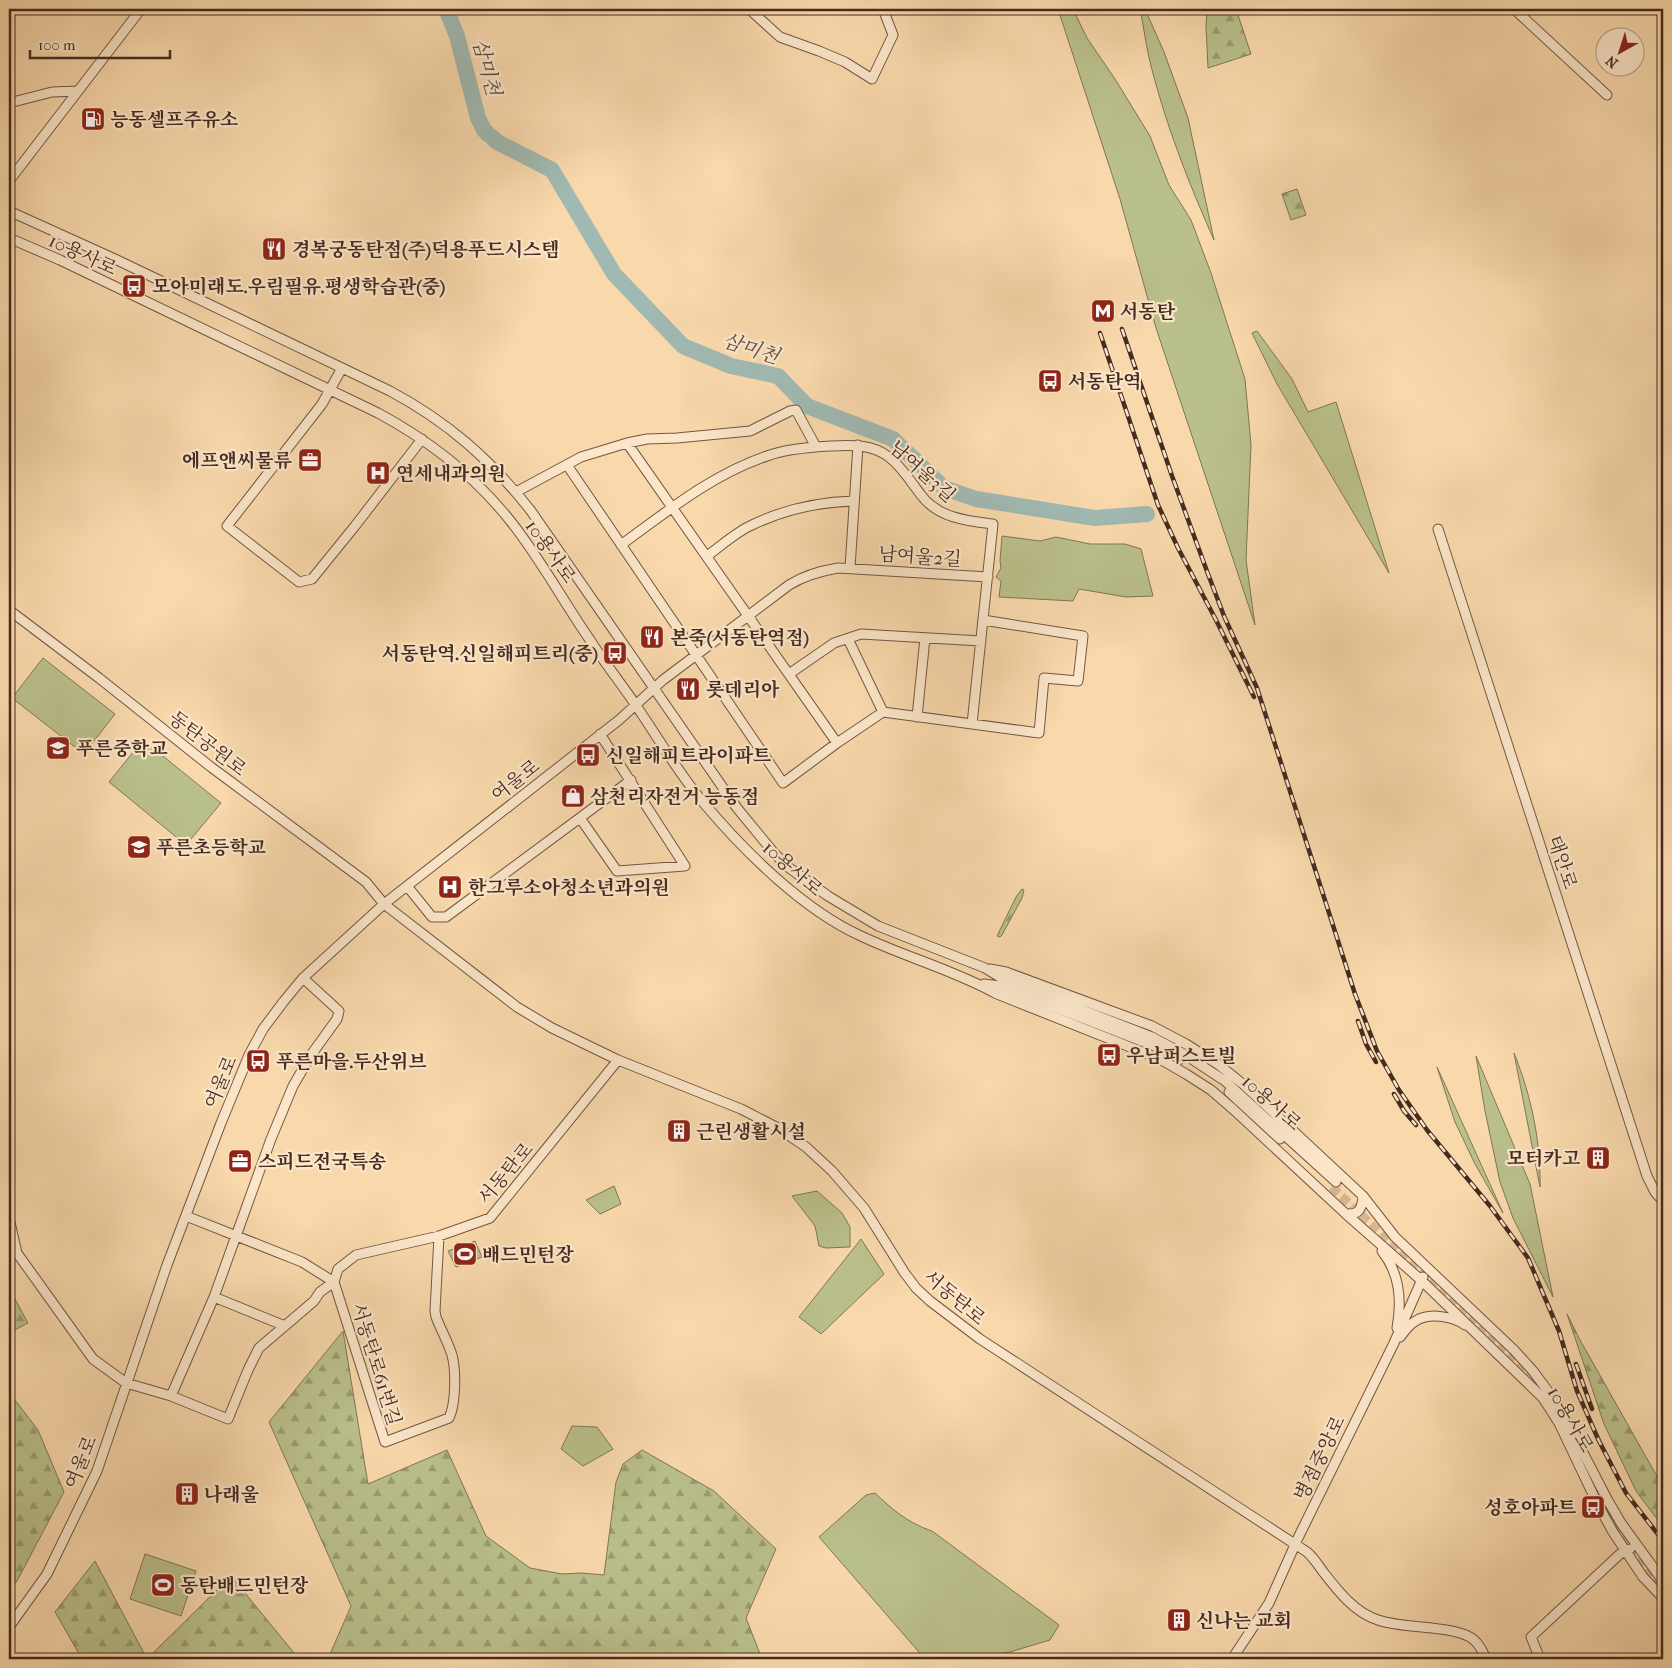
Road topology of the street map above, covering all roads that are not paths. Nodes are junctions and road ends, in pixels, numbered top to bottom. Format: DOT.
graph roads {
  1 [pos="141,9"];
  2 [pos="750,9"];
  3 [pos="883,9"];
  4 [pos="1514,9"];
  5 [pos="78,91"];
  6 [pos="1607,95"];
  7 [pos="9,103"];
  8 [pos="9,181"];
  9 [pos="9,211"];
  10 [pos="9,238"];
  11 [pos="342,368"];
  12 [pos="330,389"];
  13 [pos="422,439"];
  14 [pos="627,443"];
  15 [pos="858,445"];
  16 [pos="816,447"];
  17 [pos="567,465"];
  18 [pos="516,492"];
  19 [pos="854,502"];
  20 [pos="672,508"];
  21 [pos="1438,529"];
  22 [pos="621,545"];
  23 [pos="706,556"];
  24 [pos="850,568"];
  25 [pos="988,577"];
  26 [pos="9,610"];
  27 [pos="748,616"];
  28 [pos="983,620"];
  29 [pos="925,638"];
  30 [pos="848,639"];
  31 [pos="981,641"];
  32 [pos="696,655"];
  33 [pos="788,674"];
  34 [pos="654,688"];
  35 [pos="636,704"];
  36 [pos="883,712"];
  37 [pos="917,717"];
  38 [pos="972,724"];
  39 [pos="600,734"];
  40 [pos="837,743"];
  41 [pos="631,780"];
  42 [pos="580,818"];
  43 [pos="407,886"];
  44 [pos="384,904"];
  45 [pos="985,968"];
  46 [pos="304,978"];
  47 [pos="979,983"];
  48 [pos="618,1060"];
  49 [pos="1363,1196"];
  50 [pos="1663,1201"];
  51 [pos="1346,1214"];
  52 [pos="186,1216"];
  53 [pos="9,1218"];
  54 [pos="1370,1235"];
  55 [pos="235,1236"];
  56 [pos="439,1236"];
  57 [pos="1427,1267"];
  58 [pos="1421,1280"];
  59 [pos="334,1282"];
  60 [pos="214,1297"];
  61 [pos="285,1326"];
  62 [pos="1485,1340"];
  63 [pos="1394,1343"];
  64 [pos="126,1383"];
  65 [pos="171,1396"];
  66 [pos="1295,1545"];
  67 [pos="1638,1545"];
  68 [pos="1626,1551"];
  69 [pos="1663,1581"];
  70 [pos="1663,1598"];
  71 [pos="9,1627"];
  72 [pos="1232,1659"];
  73 [pos="1486,1659"];
  74 [pos="1540,1659"];
  1 -- 5 [label="street"];
  2 -- 3 [label="street"];
  4 -- 6 [label="street"];
  5 -- 7 [label="street"];
  5 -- 8 [label="street"];
  9 -- 11 [label="street, 10용사로"];
  10 -- 12 [label="street, 10용사로"];
  11 -- 12 [label="street"];
  11 -- 18 [label="street, 10용사로"];
  12 -- 13 [label="street, 10용사로"];
  12 -- 13 [label="street"];
  13 -- 35 [label="street, 10용사로"];
  14 -- 16 [label="street"];
  14 -- 17 [label="street"];
  14 -- 20 [label="street"];
  15 -- 16 [label="street, 남여울3길"];
  15 -- 19 [label="street, 남여울2길"];
  15 -- 25 [label="street, 남여울3길"];
  16 -- 20 [label="street, 남여울3길"];
  17 -- 18 [label="street"];
  17 -- 22 [label="street"];
  18 -- 34 [label="street, 10용사로"];
  19 -- 23 [label="street"];
  19 -- 24 [label="street, 남여울2길"];
  20 -- 22 [label="street, 남여울3길"];
  20 -- 23 [label="street"];
  21 -- 50 [label="street, 태안로"];
  22 -- 32 [label="street"];
  23 -- 27 [label="street"];
  24 -- 25 [label="street, 남여울2길"];
  24 -- 27 [label="street, 남여울2길"];
  25 -- 28 [label="street"];
  26 -- 44 [label="street, 동탄공원로"];
  27 -- 32 [label="street, 남여울2길"];
  27 -- 33 [label="street"];
  28 -- 31 [label="street"];
  28 -- 38 [label="street"];
  29 -- 30 [label="street"];
  29 -- 31 [label="street"];
  29 -- 37 [label="street"];
  30 -- 33 [label="street"];
  30 -- 36 [label="street"];
  31 -- 38 [label="street"];
  32 -- 34 [label="street, 남여울2길"];
  32 -- 40 [label="street"];
  33 -- 40 [label="street"];
  34 -- 35 [label="street, 여울로"];
  34 -- 45 [label="street, 10용사로"];
  35 -- 39 [label="street, 여울로"];
  35 -- 47 [label="street, 10용사로"];
  36 -- 37 [label="street"];
  36 -- 40 [label="street"];
  37 -- 38 [label="street"];
  39 -- 41 [label="street"];
  39 -- 43 [label="street, 여울로"];
  41 -- 42 [label="street"];
  41 -- 42 [label="street"];
  42 -- 43 [label="street"];
  43 -- 44 [label="street, 여울로"];
  44 -- 46 [label="street, 여울로"];
  44 -- 48 [label="street, 서동탄로"];
  45 -- 47 [label="street, 10용사로"];
  45 -- 49 [label="street, 10용사로"];
  46 -- 52 [label="street, 여울로"];
  46 -- 55 [label="street"];
  47 -- 51 [label="street, 10용사로"];
  48 -- 56 [label="street, 서동탄로"];
  48 -- 66 [label="street, 서동탄로"];
  49 -- 51 [label="street"];
  49 -- 57 [label="street, 10용사로"];
  51 -- 54 [label="street, 10용사로"];
  52 -- 55 [label="street"];
  52 -- 64 [label="street, 여울로"];
  53 -- 64 [label="street"];
  54 -- 58 [label="street, 10용사로"];
  54 -- 63 [label="street"];
  55 -- 59 [label="street"];
  55 -- 60 [label="street"];
  56 -- 59 [label="street, 서동탄로"];
  56 -- 59 [label="street, 서동탄로61번길"];
  57 -- 58 [label="street, 병점중앙로"];
  57 -- 67 [label="street, 10용사로"];
  58 -- 62 [label="street, 10용사로"];
  58 -- 63 [label="street, 병점중앙로"];
  59 -- 61 [label="street, 서동탄로"];
  60 -- 61 [label="street"];
  60 -- 65 [label="street"];
  61 -- 65 [label="street, 서동탄로"];
  62 -- 63 [label="street"];
  62 -- 68 [label="street, 10용사로"];
  63 -- 66 [label="street, 병점중앙로"];
  64 -- 65 [label="street"];
  64 -- 71 [label="street, 여울로"];
  66 -- 72 [label="street, 병점중앙로"];
  66 -- 73 [label="street, 서동탄로"];
  67 -- 68 [label="street"];
  67 -- 69 [label="street, 10용사로"];
  68 -- 70 [label="street, 10용사로"];
  68 -- 74 [label="street"];
}
